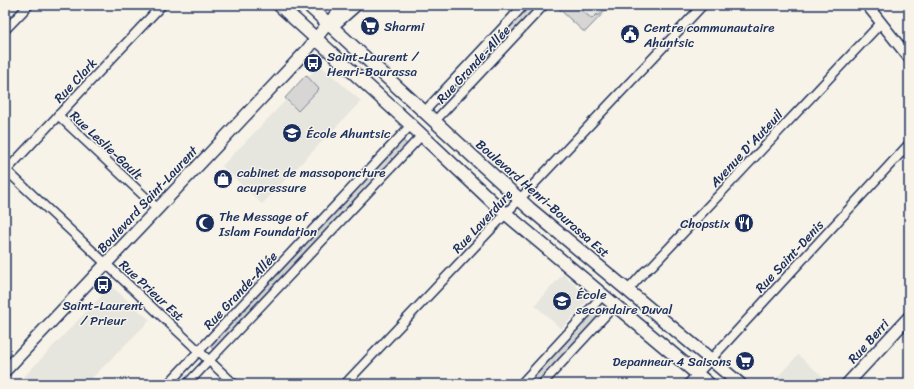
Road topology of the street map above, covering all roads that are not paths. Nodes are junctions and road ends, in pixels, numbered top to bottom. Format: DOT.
graph roads {
  1 [pos="29,5"];
  2 [pos="162,5"];
  3 [pos="280,5"];
  4 [pos="308,5"];
  5 [pos="343,5"];
  6 [pos="357,5"];
  7 [pos="524,5"];
  8 [pos="544,5"];
  9 [pos="703,5"];
  10 [pos="867,5"];
  11 [pos="881,23"];
  12 [pos="330,25"];
  13 [pos="5,30"];
  14 [pos="314,42"];
  15 [pos="909,58"];
  16 [pos="424,112"];
  17 [pos="58,115"];
  18 [pos="435,121"];
  19 [pos="411,125"];
  20 [pos="422,135"];
  21 [pos="909,144"];
  22 [pos="6,170"];
  23 [pos="520,199"];
  24 [pos="158,209"];
  25 [pos="506,214"];
  26 [pos="106,264"];
  27 [pos="628,290"];
  28 [pos="603,295"];
  29 [pos="615,305"];
  30 [pos="909,317"];
  31 [pos="199,351"];
  32 [pos="710,359"];
  33 [pos="209,360"];
  34 [pos="5,371"];
  35 [pos="697,374"];
  36 [pos="168,384"];
  37 [pos="187,384"];
  38 [pos="234,384"];
  39 [pos="345,384"];
  40 [pos="521,384"];
  41 [pos="542,384"];
  42 [pos="688,384"];
  43 [pos="709,384"];
  44 [pos="740,384"];
  45 [pos="847,384"];
  1 -- 13 [label="street"];
  2 -- 17 [label="street, Rue Clark"];
  3 -- 14 [label="main road"];
  4 -- 12 [label="main road, Boulevard Henri-Bourassa Est"];
  5 -- 12 [label="street, Boulevard Saint-Laurent"];
  6 -- 12 [label="street, Boulevard Saint-Laurent"];
  7 -- 16 [label="street, Rue Grande-Allée"];
  8 -- 18 [label="street, Rue Grande-Allée"];
  9 -- 23 [label="street, Rue Laverdure"];
  10 -- 11 [label="street"];
  11 -- 15 [label="street"];
  11 -- 27 [label="street, Avenue D'Auteuil"];
  12 -- 14 [label="main road, Boulevard Saint-Laurent"];
  12 -- 16 [label="main road, Boulevard Henri-Bourassa Est"];
  14 -- 19 [label="main road"];
  14 -- 24 [label="main road, Boulevard Saint-Laurent"];
  16 -- 18 [label="main road, Boulevard Henri-Bourassa Est"];
  17 -- 22 [label="street, Rue Clark"];
  17 -- 24 [label="street, Rue Leslie-Gault"];
  18 -- 23 [label="main road, Boulevard Henri-Bourassa Est"];
  19 -- 20 [label="main road"];
  19 -- 31 [label="street, Rue Grande-Allée"];
  20 -- 25 [label="main road"];
  20 -- 33 [label="street, Rue Grande-Allée"];
  21 -- 32 [label="street, Rue Saint-Denis"];
  22 -- 26 [label="street, Rue Prieur Est"];
  23 -- 25 [label="street, Rue Laverdure"];
  23 -- 27 [label="main road, Boulevard Henri-Bourassa Est"];
  24 -- 26 [label="main road, Boulevard Saint-Laurent"];
  25 -- 28 [label="main road"];
  25 -- 39 [label="street, Rue Laverdure"];
  26 -- 31 [label="street, Rue Prieur Est"];
  26 -- 34 [label="main road, Boulevard Saint-Laurent"];
  27 -- 32 [label="main road, Boulevard Henri-Bourassa Est"];
  28 -- 29 [label="main road"];
  28 -- 40 [label="street"];
  29 -- 35 [label="main road"];
  29 -- 41 [label="street"];
  30 -- 45 [label="main road, Rue Berri"];
  31 -- 33 [label="street, Rue Prieur Est"];
  31 -- 36 [label="street, Rue Grande-Allée"];
  32 -- 35 [label="street, Rue Saint-Denis"];
  32 -- 44 [label="main road, Boulevard Henri-Bourassa Est"];
  33 -- 37 [label="street, Rue Grande-Allée"];
  33 -- 38 [label="street, Rue Prieur Est"];
  35 -- 42 [label="street, Rue Saint-Denis"];
  35 -- 43 [label="main road"];
}
